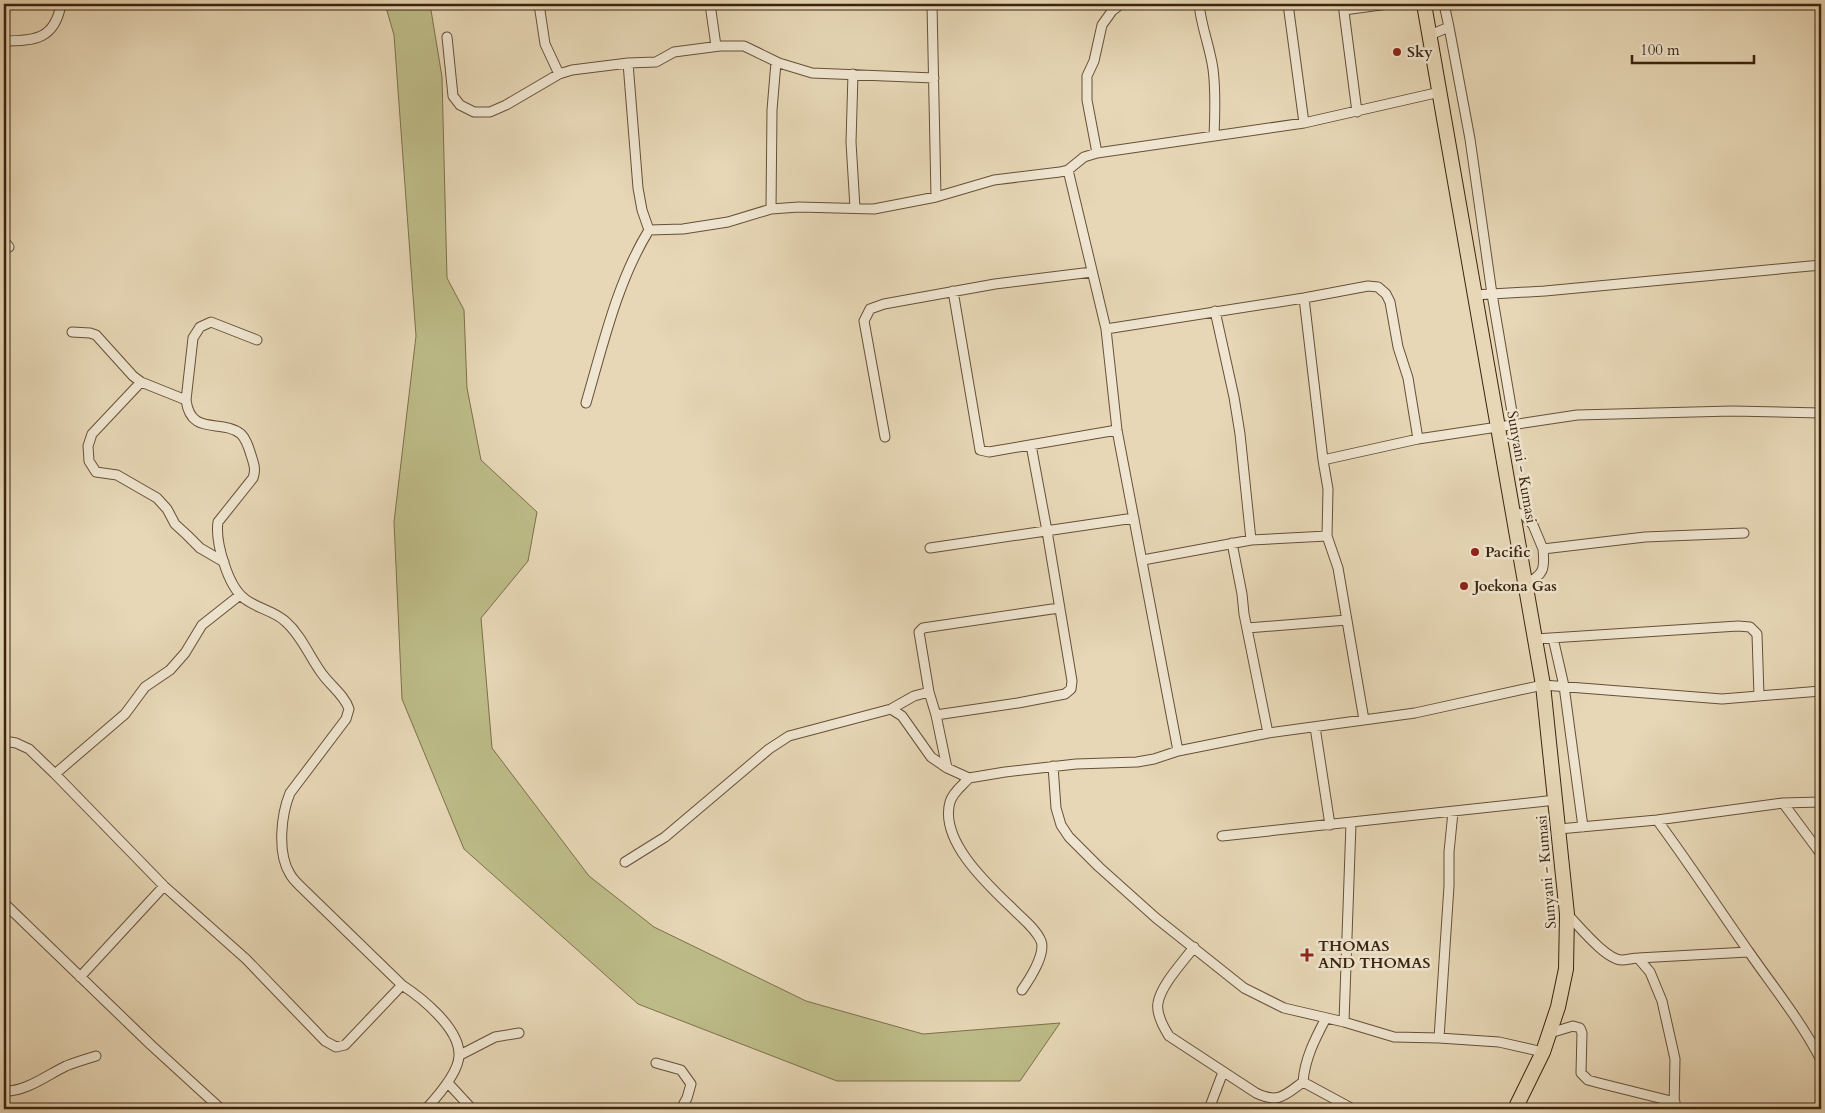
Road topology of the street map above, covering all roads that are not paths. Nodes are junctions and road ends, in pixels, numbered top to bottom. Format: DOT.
graph roads {
  1 [pos="61,4"];
  2 [pos="539,4"];
  3 [pos="710,4"];
  4 [pos="932,4"];
  5 [pos="1121,4"];
  6 [pos="1199,4"];
  7 [pos="1288,4"];
  8 [pos="1388,4"];
  9 [pos="1424,4"];
  10 [pos="1444,4"];
  11 [pos="1344,7"];
  12 [pos="1448,27"];
  13 [pos="1430,35"];
  14 [pos="446,36"];
  15 [pos="4,41"];
  16 [pos="716,46"];
  17 [pos="776,62"];
  18 [pos="628,63"];
  19 [pos="559,74"];
  20 [pos="853,74"];
  21 [pos="934,78"];
  22 [pos="1440,92"];
  23 [pos="1357,112"];
  24 [pos="1304,123"];
  25 [pos="1214,136"];
  26 [pos="1097,152"];
  27 [pos="1068,170"];
  28 [pos="936,197"];
  29 [pos="855,208"];
  30 [pos="771,209"];
  31 [pos="649,230"];
  32 [pos="1821,266"];
  33 [pos="1092,272"];
  34 [pos="953,291"];
  35 [pos="1492,294"];
  36 [pos="1474,295"];
  37 [pos="1304,298"];
  38 [pos="1215,311"];
  39 [pos="1106,329"];
  40 [pos="72,332"];
  41 [pos="257,340"];
  42 [pos="141,382"];
  43 [pos="186,400"];
  44 [pos="586,404"];
  45 [pos="1821,412"];
  46 [pos="1514,424"];
  47 [pos="1498,427"];
  48 [pos="1117,430"];
  49 [pos="885,437"];
  50 [pos="1418,439"];
  51 [pos="1031,445"];
  52 [pos="1322,460"];
  53 [pos="1513,513"];
  54 [pos="1134,518"];
  55 [pos="1047,531"];
  56 [pos="1744,533"];
  57 [pos="1327,536"];
  58 [pos="1251,540"];
  59 [pos="1232,543"];
  60 [pos="930,548"];
  61 [pos="1543,549"];
  62 [pos="1143,560"];
  63 [pos="224,562"];
  64 [pos="1525,584"];
  65 [pos="240,595"];
  66 [pos="1059,608"];
  67 [pos="1346,620"];
  68 [pos="1247,628"];
  69 [pos="1553,638"];
  70 [pos="1535,639"];
  71 [pos="1543,685"];
  72 [pos="1564,686"];
  73 [pos="1821,691"];
  74 [pos="929,692"];
  75 [pos="1759,696"];
  76 [pos="891,709"];
  77 [pos="936,715"];
  78 [pos="1364,720"];
  79 [pos="1314,727"];
  80 [pos="1268,733"];
  81 [pos="4,741"];
  82 [pos="1178,751"];
  83 [pos="1053,766"];
  84 [pos="946,768"];
  85 [pos="56,774"];
  86 [pos="969,778"];
  87 [pos="1556,800"];
  88 [pos="1821,802"];
  89 [pos="1783,803"];
  90 [pos="1453,812"];
  91 [pos="1656,820"];
  92 [pos="1351,823"];
  93 [pos="1330,825"];
  94 [pos="1583,827"];
  95 [pos="1559,829"];
  96 [pos="1222,836"];
  97 [pos="1821,854"];
  98 [pos="625,862"];
  99 [pos="164,886"];
  100 [pos="4,903"];
  101 [pos="1567,914"];
  102 [pos="1194,947"];
  103 [pos="1748,952"];
  104 [pos="1638,958"];
  105 [pos="80,977"];
  106 [pos="402,985"];
  107 [pos="1022,990"];
  108 [pos="1326,1018"];
  109 [pos="1344,1022"];
  110 [pos="519,1032"];
  111 [pos="1550,1033"];
  112 [pos="1440,1038"];
  113 [pos="1543,1052"];
  114 [pos="460,1055"];
  115 [pos="96,1056"];
  116 [pos="1821,1060"];
  117 [pos="656,1064"];
  118 [pos="1223,1072"];
  119 [pos="1303,1082"];
  120 [pos="448,1083"];
  121 [pos="4,1091"];
  122 [pos="1674,1105"];
  123 [pos="221,1109"];
  124 [pos="426,1109"];
  125 [pos="472,1109"];
  126 [pos="681,1109"];
  127 [pos="1210,1109"];
  128 [pos="1353,1109"];
  129 [pos="1515,1109"];
  1 -- 15 [label="street"];
  2 -- 19 [label="street"];
  3 -- 16 [label="street"];
  4 -- 21 [label="street"];
  5 -- 26 [label="street"];
  6 -- 25 [label="street"];
  7 -- 24 [label="street"];
  8 -- 11 [label="street"];
  9 -- 13 [label="main road, Sunyani - Kumasi"];
  10 -- 12 [label="street"];
  11 -- 23 [label="street"];
  12 -- 13 [label="street"];
  12 -- 35 [label="street"];
  13 -- 22 [label="main road, Sunyani - Kumasi"];
  14 -- 19 [label="street"];
  16 -- 17 [label="street"];
  16 -- 18 [label="street"];
  17 -- 20 [label="street"];
  17 -- 30 [label="street"];
  18 -- 19 [label="street"];
  18 -- 31 [label="street"];
  20 -- 21 [label="street"];
  20 -- 29 [label="street"];
  21 -- 28 [label="street"];
  22 -- 23 [label="street"];
  22 -- 36 [label="main road, Sunyani - Kumasi"];
  23 -- 24 [label="street"];
  24 -- 25 [label="street"];
  25 -- 26 [label="street"];
  26 -- 27 [label="street"];
  27 -- 28 [label="street"];
  27 -- 33 [label="street"];
  28 -- 29 [label="street"];
  29 -- 30 [label="street"];
  30 -- 31 [label="street"];
  31 -- 44 [label="street"];
  32 -- 35 [label="street"];
  33 -- 34 [label="street"];
  33 -- 39 [label="street"];
  34 -- 49 [label="street"];
  34 -- 51 [label="street"];
  35 -- 36 [label="street"];
  35 -- 46 [label="street"];
  36 -- 47 [label="main road, Sunyani - Kumasi"];
  37 -- 38 [label="street"];
  37 -- 50 [label="street"];
  37 -- 52 [label="street"];
  38 -- 39 [label="street"];
  38 -- 58 [label="street"];
  39 -- 48 [label="street"];
  40 -- 42 [label="street"];
  41 -- 43 [label="street"];
  42 -- 43 [label="street"];
  42 -- 63 [label="street"];
  43 -- 63 [label="street"];
  45 -- 46 [label="street"];
  46 -- 47 [label="street"];
  47 -- 50 [label="street"];
  47 -- 53 [label="main road, Sunyani - Kumasi"];
  48 -- 51 [label="street"];
  48 -- 54 [label="street"];
  50 -- 52 [label="street"];
  51 -- 55 [label="street"];
  52 -- 57 [label="street"];
  53 -- 61 [label="street"];
  53 -- 64 [label="main road, Sunyani - Kumasi"];
  54 -- 55 [label="street"];
  54 -- 62 [label="street"];
  55 -- 60 [label="street"];
  55 -- 66 [label="street"];
  56 -- 61 [label="street"];
  57 -- 58 [label="street"];
  57 -- 67 [label="street"];
  58 -- 59 [label="street"];
  59 -- 62 [label="street"];
  59 -- 68 [label="street"];
  61 -- 64 [label="street"];
  62 -- 82 [label="street"];
  63 -- 65 [label="street"];
  64 -- 70 [label="main road, Sunyani - Kumasi"];
  65 -- 85 [label="street"];
  65 -- 106 [label="street"];
  66 -- 74 [label="street"];
  66 -- 77 [label="street"];
  67 -- 68 [label="street"];
  67 -- 78 [label="street"];
  68 -- 80 [label="street"];
  69 -- 70 [label="street"];
  69 -- 72 [label="street"];
  69 -- 75 [label="street"];
  70 -- 71 [label="main road, Sunyani - Kumasi"];
  71 -- 72 [label="street"];
  71 -- 78 [label="street"];
  71 -- 87 [label="main road, Sunyani - Kumasi"];
  72 -- 75 [label="street"];
  72 -- 94 [label="street"];
  73 -- 75 [label="street"];
  74 -- 76 [label="street"];
  74 -- 77 [label="street"];
  76 -- 84 [label="street"];
  76 -- 98 [label="street"];
  77 -- 84 [label="street"];
  78 -- 79 [label="street"];
  79 -- 80 [label="street"];
  79 -- 93 [label="street"];
  80 -- 82 [label="street"];
  81 -- 85 [label="street"];
  82 -- 83 [label="street"];
  83 -- 86 [label="street"];
  83 -- 102 [label="street"];
  84 -- 86 [label="street"];
  85 -- 99 [label="street"];
  86 -- 107 [label="street"];
  87 -- 90 [label="street"];
  87 -- 95 [label="main road, Sunyani - Kumasi"];
  88 -- 89 [label="street"];
  89 -- 91 [label="street"];
  89 -- 97 [label="street"];
  90 -- 92 [label="street"];
  90 -- 112 [label="street"];
  91 -- 94 [label="street"];
  91 -- 103 [label="street"];
  92 -- 93 [label="street"];
  92 -- 109 [label="street"];
  93 -- 96 [label="street"];
  94 -- 95 [label="street"];
  95 -- 101 [label="main road, Sunyani - Kumasi"];
  99 -- 105 [label="street"];
  99 -- 106 [label="street"];
  100 -- 105 [label="street"];
  101 -- 104 [label="street"];
  101 -- 111 [label="main road, Sunyani - Kumasi"];
  102 -- 108 [label="street"];
  102 -- 118 [label="street"];
  103 -- 104 [label="street"];
  103 -- 116 [label="street"];
  104 -- 122 [label="street"];
  105 -- 123 [label="street"];
  106 -- 114 [label="street"];
  108 -- 109 [label="street"];
  108 -- 119 [label="street"];
  109 -- 112 [label="street"];
  110 -- 114 [label="street"];
  111 -- 113 [label="main road, Sunyani - Kumasi"];
  111 -- 122 [label="street"];
  112 -- 113 [label="street"];
  113 -- 129 [label="main road, Sunyani - Kumasi"];
  114 -- 120 [label="street"];
  115 -- 121 [label="street"];
  117 -- 126 [label="street"];
  118 -- 119 [label="street"];
  118 -- 127 [label="street"];
  119 -- 128 [label="street"];
  120 -- 124 [label="street"];
  120 -- 125 [label="street"];
}
